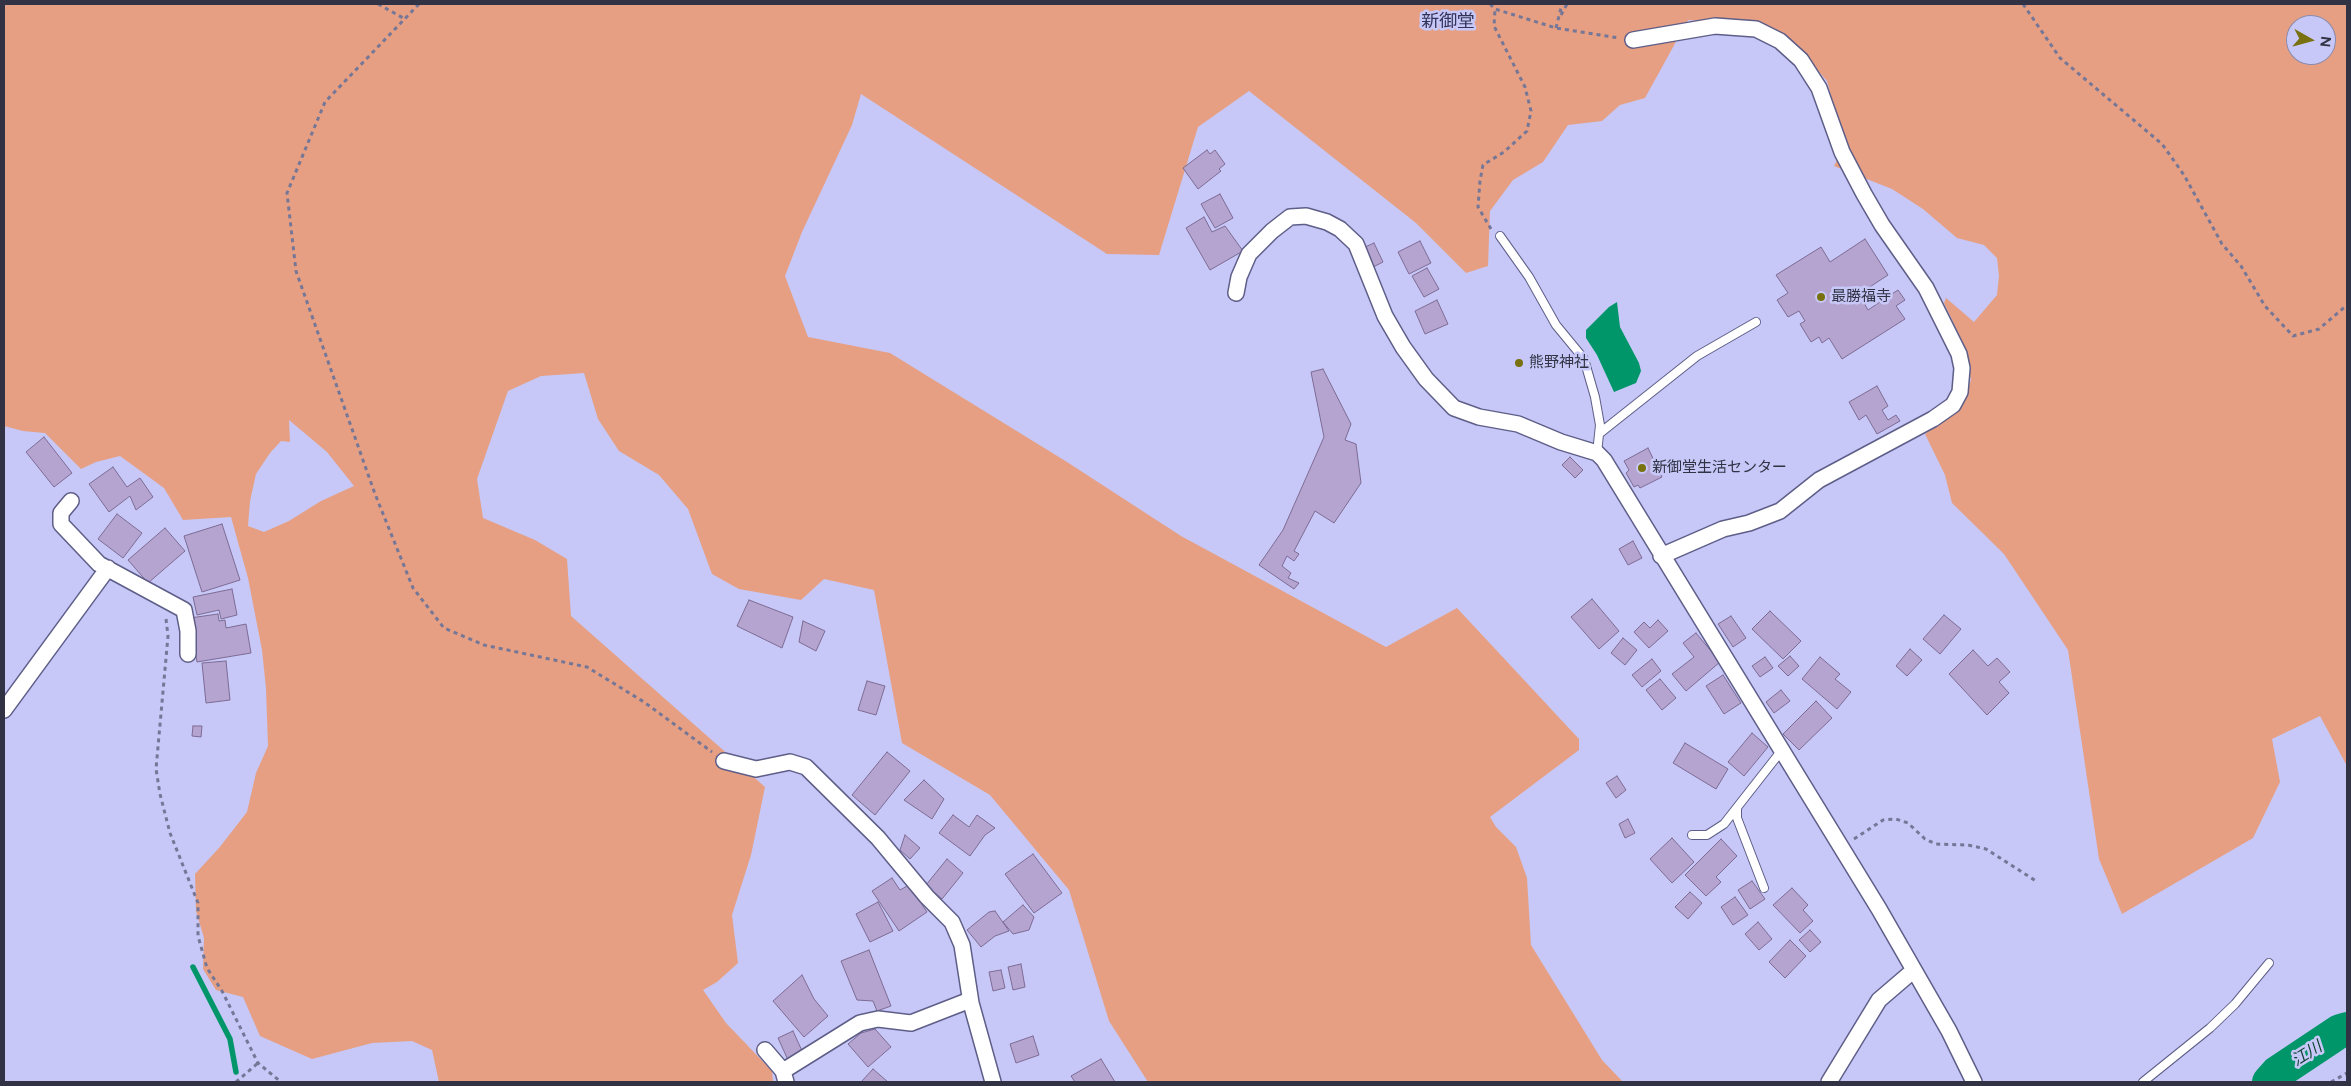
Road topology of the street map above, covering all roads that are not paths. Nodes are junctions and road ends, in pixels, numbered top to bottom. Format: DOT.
graph roads {
  1 [pos="1633,40"];
  2 [pos="1500,236"];
  3 [pos="1236,293"];
  4 [pos="1756,322"];
  5 [pos="1600,433"];
  6 [pos="1597,453"];
  7 [pos="70,501"];
  8 [pos="1661,556"];
  9 [pos="108,568"];
  10 [pos="188,654"];
  11 [pos="4,710"];
  12 [pos="1782,750"];
  13 [pos="724,760"];
  14 [pos="1737,808"];
  15 [pos="1692,835"];
  16 [pos="1764,888"];
  17 [pos="2269,963"];
  18 [pos="1914,970"];
  19 [pos="970,1000"];
  20 [pos="766,1050"];
  21 [pos="784,1077"];
  22 [pos="993,1082"];
  23 [pos="1829,1082"];
  24 [pos="1974,1082"];
  25 [pos="2143,1082"];
  1 -- 8 [label="street"];
  2 -- 5 [label="lane"];
  3 -- 6 [label="street"];
  4 -- 5 [label="lane"];
  5 -- 6 [label="lane"];
  6 -- 8 [label="street"];
  7 -- 9 [label="street"];
  8 -- 12 [label="street"];
  9 -- 10 [label="street"];
  9 -- 11 [label="street"];
  12 -- 14 [label="lane"];
  12 -- 18 [label="street"];
  13 -- 19 [label="street"];
  14 -- 15 [label="lane"];
  14 -- 16 [label="lane"];
  17 -- 25 [label="lane"];
  18 -- 23 [label="street"];
  18 -- 24 [label="street"];
  19 -- 21 [label="street"];
  19 -- 22 [label="street"];
  20 -- 21 [label="street"];
}
